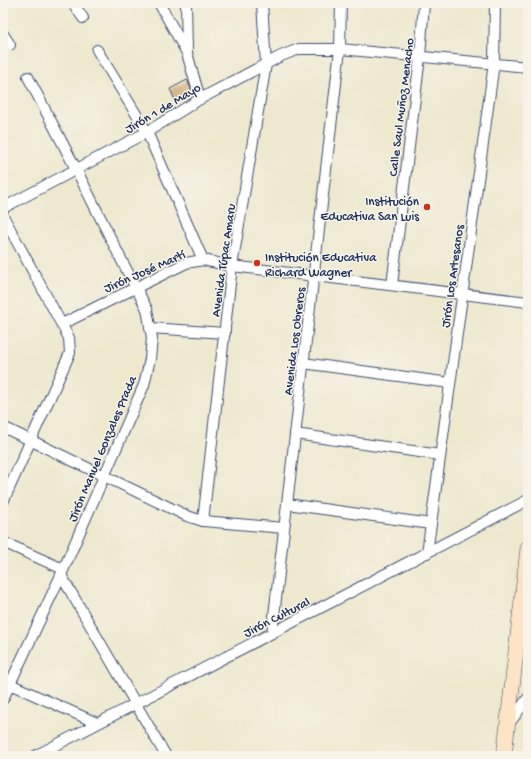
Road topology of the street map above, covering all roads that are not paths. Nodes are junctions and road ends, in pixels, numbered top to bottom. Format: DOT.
graph roads {
  1 [pos="74,3"];
  2 [pos="159,3"];
  3 [pos="186,3"];
  4 [pos="262,3"];
  5 [pos="341,3"];
  6 [pos="424,3"];
  7 [pos="495,3"];
  8 [pos="83,18"];
  9 [pos="3,34"];
  10 [pos="10,45"];
  11 [pos="340,49"];
  12 [pos="97,50"];
  13 [pos="187,53"];
  14 [pos="420,57"];
  15 [pos="494,63"];
  16 [pos="266,64"];
  17 [pos="528,66"];
  18 [pos="28,78"];
  19 [pos="200,99"];
  20 [pos="147,132"];
  21 [pos="76,169"];
  22 [pos="3,208"];
  23 [pos="3,216"];
  24 [pos="203,260"];
  25 [pos="232,266"];
  26 [pos="313,276"];
  27 [pos="392,285"];
  28 [pos="136,287"];
  29 [pos="462,294"];
  30 [pos="528,302"];
  31 [pos="62,324"];
  32 [pos="150,328"];
  33 [pos="225,333"];
  34 [pos="303,363"];
  35 [pos="450,383"];
  36 [pos="3,427"];
  37 [pos="295,434"];
  38 [pos="31,440"];
  39 [pos="440,456"];
  40 [pos="104,475"];
  41 [pos="528,500"];
  42 [pos="3,502"];
  43 [pos="287,504"];
  44 [pos="204,520"];
  45 [pos="431,524"];
  46 [pos="284,528"];
  47 [pos="3,542"];
  48 [pos="528,548"];
  49 [pos="427,553"];
  50 [pos="62,572"];
  51 [pos="272,633"];
  52 [pos="6,683"];
  53 [pos="528,698"];
  54 [pos="3,699"];
  55 [pos="135,704"];
  56 [pos="97,724"];
  57 [pos="507,726"];
  58 [pos="35,756"];
  59 [pos="166,756"];
  60 [pos="504,756"];
  1 -- 8 [label="street"];
  2 -- 13 [label="street"];
  3 -- 13 [label="street"];
  4 -- 16 [label="street, Avenida Túpac Amaru"];
  5 -- 11 [label="street, Avenida Los Obreros"];
  6 -- 14 [label="street, Calle Saul Muñoz Menacho"];
  7 -- 15 [label="street, Jirón Los Artesanos"];
  9 -- 10 [label="street"];
  11 -- 14 [label="street, Jirón 1 de Mayo"];
  11 -- 16 [label="street, Jirón 1 de Mayo"];
  11 -- 26 [label="street, Avenida Los Obreros"];
  12 -- 20 [label="street"];
  13 -- 19 [label="street"];
  14 -- 15 [label="street, Jirón 1 de Mayo"];
  14 -- 27 [label="street, Calle Saul Muñoz Menacho"];
  15 -- 17 [label="street, Jirón 1 de Mayo"];
  15 -- 29 [label="street, Jirón Los Artesanos"];
  16 -- 19 [label="street, Jirón 1 de Mayo"];
  16 -- 25 [label="street, Avenida Túpac Amaru"];
  18 -- 21 [label="street, Jirón Manuel Gonzales Prada"];
  19 -- 20 [label="street, Jirón 1 de Mayo"];
  20 -- 21 [label="street, Jirón 1 de Mayo"];
  20 -- 24 [label="street"];
  21 -- 22 [label="street, Jirón 1 de Mayo"];
  21 -- 28 [label="street, Jirón Manuel Gonzales Prada"];
  23 -- 31 [label="street"];
  24 -- 25 [label="street, Jirón José Martí"];
  24 -- 28 [label="street, Jirón José Martí"];
  25 -- 26 [label="street, Jirón José Martí"];
  25 -- 33 [label="street, Avenida Túpac Amaru"];
  26 -- 27 [label="street, Jirón José Martí"];
  26 -- 34 [label="street, Avenida Los Obreros"];
  27 -- 29 [label="street, Jirón José Martí"];
  28 -- 31 [label="street, Jirón José Martí"];
  28 -- 32 [label="street, Jirón Manuel Gonzales Prada"];
  29 -- 30 [label="street, Jirón José Martí"];
  29 -- 35 [label="street, Jirón Los Artesanos"];
  31 -- 38 [label="street"];
  32 -- 33 [label="street"];
  32 -- 40 [label="street, Jirón Manuel Gonzales Prada"];
  33 -- 44 [label="street, Avenida Túpac Amaru"];
  34 -- 35 [label="street"];
  34 -- 37 [label="street, Avenida Los Obreros"];
  35 -- 39 [label="street, Jirón Los Artesanos"];
  36 -- 38 [label="street"];
  37 -- 39 [label="street"];
  37 -- 43 [label="street, Avenida Los Obreros"];
  38 -- 40 [label="street"];
  38 -- 42 [label="street"];
  39 -- 45 [label="street, Jirón Los Artesanos"];
  40 -- 44 [label="street"];
  40 -- 50 [label="street, Jirón Manuel Gonzales Prada"];
  41 -- 49 [label="street, Jirón Cultural"];
  43 -- 45 [label="street"];
  43 -- 46 [label="street, Avenida Los Obreros"];
  44 -- 46 [label="street"];
  45 -- 49 [label="street, Jirón Los Artesanos"];
  46 -- 51 [label="street, Avenida Los Obreros"];
  47 -- 50 [label="street"];
  48 -- 57 [label="street"];
  49 -- 51 [label="street, Jirón Cultural"];
  50 -- 52 [label="street, Jirón Manuel Gonzales Prada"];
  50 -- 55 [label="street"];
  51 -- 55 [label="street, Jirón Cultural"];
  52 -- 54 [label="street, Jirón Manuel Gonzales Prada"];
  52 -- 56 [label="street"];
  53 -- 57 [label="street"];
  55 -- 56 [label="street, Jirón Cultural"];
  55 -- 59 [label="street"];
  56 -- 58 [label="street, Jirón Cultural"];
  57 -- 60 [label="street"];
}
